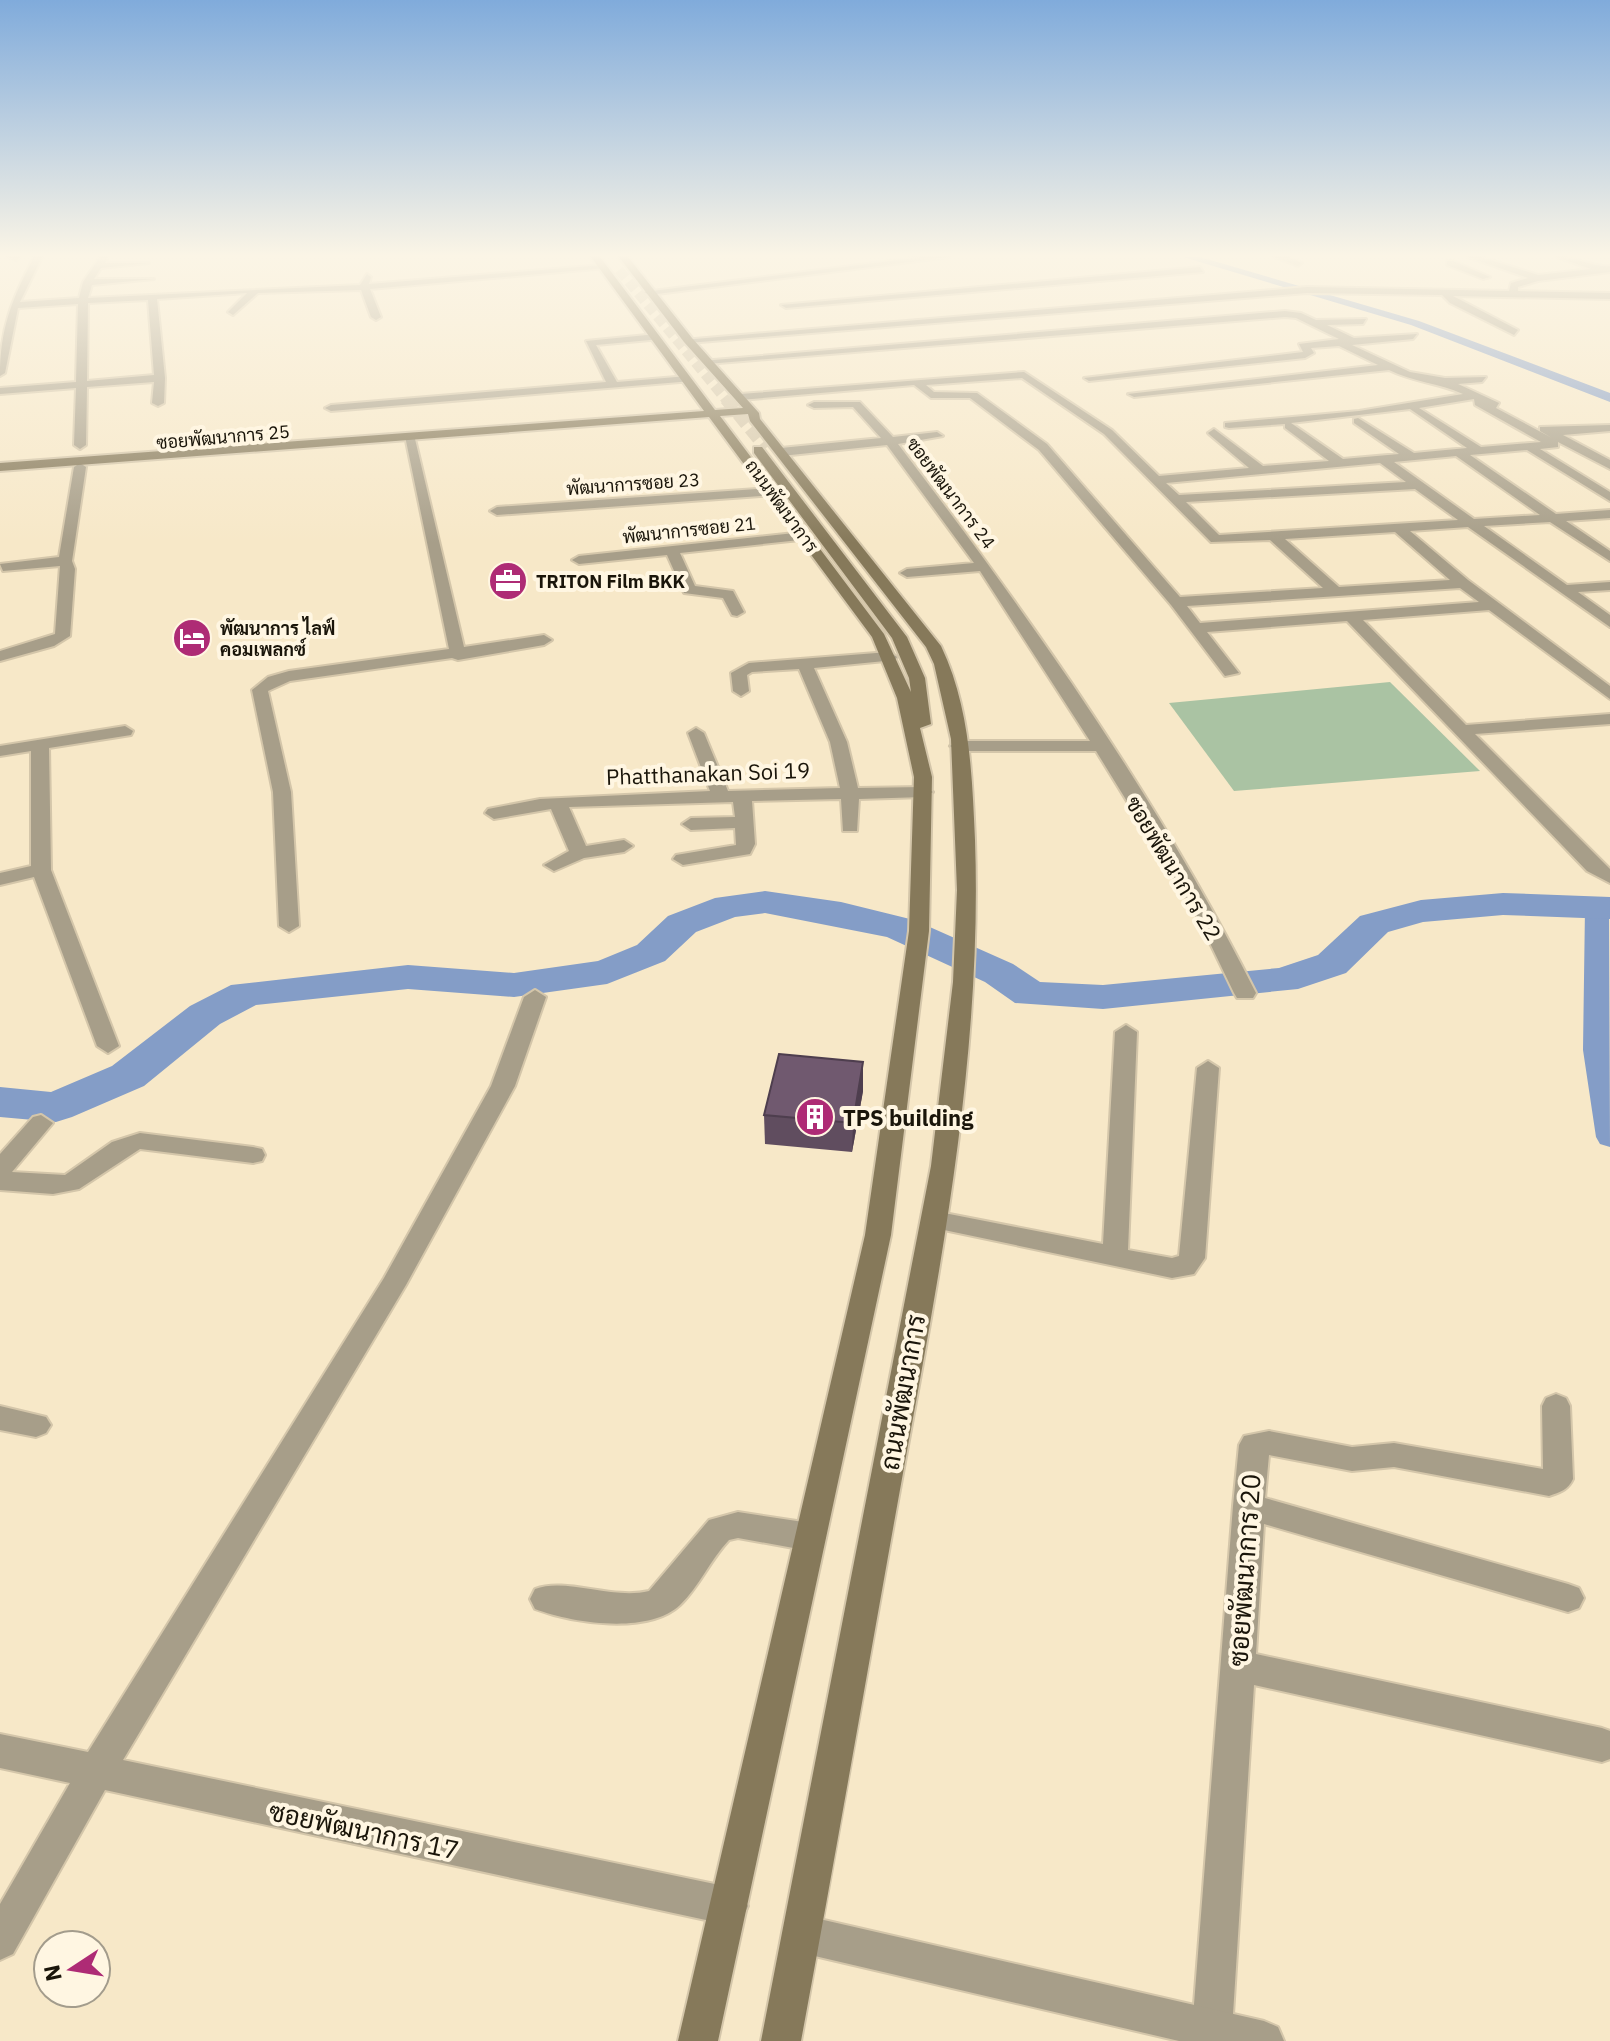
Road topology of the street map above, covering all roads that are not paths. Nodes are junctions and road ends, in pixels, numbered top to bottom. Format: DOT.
graph roads {
  1 [pos="4,352"];
  2 [pos="82,352"];
  3 [pos="157,352"];
  4 [pos="595,352"];
  5 [pos="668,352"];
  6 [pos="699,352"];
  7 [pos="815,352"];
  8 [pos="1308,352"];
  9 [pos="1359,352"];
  10 [pos="707,361"];
  11 [pos="1390,367"];
  12 [pos="0,373"];
  13 [pos="1413,376"];
  14 [pos="160,378"];
  15 [pos="1089,378"];
  16 [pos="688,379"];
  17 [pos="1482,379"];
  18 [pos="1445,381"];
  19 [pos="916,382"];
  20 [pos="82,384"];
  21 [pos="613,385"];
  22 [pos="0,391"];
  23 [pos="1292,391"];
  24 [pos="1134,394"];
  25 [pos="1477,399"];
  26 [pos="158,403"];
  27 [pos="742,404"];
  28 [pos="814,405"];
  29 [pos="331,408"];
  30 [pos="710,410"];
  31 [pos="1415,410"];
  32 [pos="599,418"];
  33 [pos="1358,421"];
  34 [pos="1229,425"];
  35 [pos="1289,426"];
  36 [pos="1610,428"];
  37 [pos="1214,433"];
  38 [pos="1550,433"];
  39 [pos="449,434"];
  40 [pos="937,436"];
  41 [pos="409,439"];
  42 [pos="890,441"];
  43 [pos="80,445"];
  44 [pos="765,449"];
  45 [pos="1532,449"];
  46 [pos="1481,452"];
  47 [pos="1459,453"];
  48 [pos="1413,458"];
  49 [pos="1383,460"];
  50 [pos="0,462"];
  51 [pos="1342,464"];
  52 [pos="1610,465"];
  53 [pos="80,467"];
  54 [pos="1261,471"];
  55 [pos="0,474"];
  56 [pos="1154,480"];
  57 [pos="1418,485"];
  58 [pos="771,492"];
  59 [pos="1610,497"];
  60 [pos="1174,499"];
  61 [pos="497,511"];
  62 [pos="1610,514"];
  63 [pos="1551,518"];
  64 [pos="1470,522"];
  65 [pos="1399,528"];
  66 [pos="804,536"];
  67 [pos="1274,536"];
  68 [pos="672,551"];
  69 [pos="1610,557"];
  70 [pos="579,560"];
  71 [pos="65,561"];
  72 [pos="984,566"];
  73 [pos="3,567"];
  74 [pos="907,573"];
  75 [pos="1463,583"];
  76 [pos="1610,586"];
  77 [pos="1565,589"];
  78 [pos="1335,591"];
  79 [pos="1176,602"];
  80 [pos="1493,605"];
  81 [pos="737,612"];
  82 [pos="1351,616"];
  83 [pos="1610,622"];
  84 [pos="1197,628"];
  85 [pos="544,640"];
  86 [pos="458,655"];
  87 [pos="0,656"];
  88 [pos="889,657"];
  89 [pos="804,663"];
  90 [pos="1231,673"];
  91 [pos="741,691"];
  92 [pos="1610,694"];
  93 [pos="1610,719"];
  94 [pos="1464,730"];
  95 [pos="125,731"];
  96 [pos="696,733"];
  97 [pos="958,741"];
  98 [pos="40,746"];
  99 [pos="1099,746"];
  100 [pos="0,751"];
  101 [pos="923,785"];
  102 [pos="851,794"];
  103 [pos="742,796"];
  104 [pos="721,797"];
  105 [pos="558,803"];
  106 [pos="494,813"];
  107 [pos="744,822"];
  108 [pos="691,824"];
  109 [pos="850,827"];
  110 [pos="624,846"];
  111 [pos="579,853"];
  112 [pos="683,859"];
  113 [pos="554,865"];
  114 [pos="41,870"];
  115 [pos="1610,877"];
  116 [pos="0,879"];
  117 [pos="289,926"];
  118 [pos="1244,991"];
  119 [pos="535,997"];
  120 [pos="1126,1032"];
  121 [pos="108,1046"];
  122 [pos="1208,1068"];
  123 [pos="41,1123"];
  124 [pos="253,1155"];
  125 [pos="0,1170"];
  126 [pos="0,1181"];
  127 [pos="934,1220"];
  128 [pos="1115,1257"];
  129 [pos="1556,1406"];
  130 [pos="0,1418"];
  131 [pos="36,1425"];
  132 [pos="1248,1506"];
  133 [pos="810,1537"];
  134 [pos="1568,1598"];
  135 [pos="546,1599"];
  136 [pos="1238,1666"];
  137 [pos="1602,1745"];
  138 [pos="0,1751"];
  139 [pos="95,1773"];
  140 [pos="729,1906"];
  141 [pos="802,1934"];
  142 [pos="0,1941"];
  143 [pos="1212,2030"];
  144 [pos="698,2041"];
  145 [pos="781,2041"];
  146 [pos="1264,2041"];
  1 -- 12 [label="street"];
  2 -- 20 [label="street"];
  3 -- 14 [label="street"];
  4 -- 21 [label="street"];
  5 -- 16 [label="main road, ถนนพัฒนาการ"];
  6 -- 10 [label="main road, ถนนพัฒนาการ"];
  7 -- 10 [label="street"];
  8 -- 15 [label="street"];
  9 -- 11 [label="street"];
  10 -- 27 [label="main road, ถนนพัฒนาการ"];
  11 -- 13 [label="street"];
  11 -- 24 [label="street"];
  13 -- 18 [label="street"];
  13 -- 23 [label="street"];
  14 -- 20 [label="street"];
  14 -- 26 [label="street"];
  16 -- 21 [label="street"];
  16 -- 30 [label="main road, ถนนพัฒนาการ"];
  17 -- 18 [label="street"];
  18 -- 25 [label="street"];
  19 -- 27 [label="street"];
  19 -- 56 [label="street"];
  19 -- 79 [label="street"];
  20 -- 22 [label="street"];
  20 -- 43 [label="street"];
  21 -- 29 [label="street"];
  25 -- 34 [label="street"];
  25 -- 38 [label="street"];
  25 -- 45 [label="street"];
  27 -- 30 [label="main road, ซอยพัฒนาการ 25"];
  27 -- 44 [label="main road, ถนนพัฒนาการ"];
  28 -- 42 [label="street, ซอยพัฒนาการ 24"];
  30 -- 32 [label="main road, ซอยพัฒนาการ 25"];
  30 -- 44 [label="main road, ถนนพัฒนาการ"];
  31 -- 46 [label="street"];
  32 -- 39 [label="main road, ซอยพัฒนาการ 25"];
  32 -- 50 [label="main road, ซอยพัฒนาการ 25"];
  33 -- 48 [label="street"];
  35 -- 51 [label="street"];
  36 -- 38 [label="street"];
  37 -- 54 [label="street"];
  38 -- 52 [label="street"];
  39 -- 41 [label="main road, ซอยพัฒนาการ 25"];
  39 -- 50 [label="main road, ซอยพัฒนาการ 25"];
  40 -- 42 [label="street, ซอยพัฒนาการ 24"];
  41 -- 53 [label="main road, ซอยพัฒนาการ 25"];
  41 -- 86 [label="street"];
  42 -- 44 [label="street, ซอยพัฒนาการ 24"];
  42 -- 72 [label="street, ซอยพัฒนาการ 24"];
  44 -- 58 [label="main road, ถนนพัฒนาการ"];
  44 -- 97 [label="main road, ถนนพัฒนาการ"];
  44 -- 101 [label="main road, ถนนพัฒนาการ"];
  45 -- 46 [label="street"];
  45 -- 59 [label="street"];
  46 -- 47 [label="street"];
  47 -- 48 [label="street"];
  47 -- 63 [label="street"];
  48 -- 49 [label="street"];
  49 -- 51 [label="street"];
  49 -- 57 [label="street"];
  51 -- 54 [label="street"];
  53 -- 55 [label="main road, ซอยพัฒนาการ 25"];
  53 -- 71 [label="street"];
  54 -- 56 [label="street"];
  56 -- 60 [label="street"];
  57 -- 60 [label="street"];
  57 -- 64 [label="street"];
  58 -- 61 [label="street, พัฒนาการซอย 23"];
  58 -- 66 [label="main road, ถนนพัฒนาการ"];
  60 -- 67 [label="street"];
  62 -- 63 [label="street"];
  63 -- 64 [label="street"];
  63 -- 69 [label="street"];
  64 -- 65 [label="street"];
  64 -- 77 [label="street"];
  65 -- 67 [label="street"];
  65 -- 75 [label="street"];
  66 -- 68 [label="street, พัฒนาการซอย 21"];
  66 -- 88 [label="main road, ถนนพัฒนาการ"];
  67 -- 78 [label="street"];
  68 -- 70 [label="street, พัฒนาการซอย 21"];
  68 -- 81 [label="street"];
  71 -- 73 [label="street"];
  71 -- 87 [label="street"];
  72 -- 74 [label="street"];
  72 -- 99 [label="street, ซอยพัฒนาการ 22"];
  75 -- 78 [label="street"];
  75 -- 80 [label="street"];
  76 -- 77 [label="street"];
  77 -- 83 [label="street"];
  78 -- 79 [label="street"];
  79 -- 84 [label="street"];
  80 -- 82 [label="street"];
  80 -- 92 [label="street"];
  82 -- 84 [label="street"];
  82 -- 94 [label="street"];
  84 -- 90 [label="street"];
  85 -- 86 [label="street"];
  86 -- 117 [label="street"];
  88 -- 89 [label="street"];
  88 -- 101 [label="main road, ถนนพัฒนาการ"];
  89 -- 91 [label="street"];
  89 -- 102 [label="street"];
  93 -- 94 [label="street"];
  94 -- 115 [label="street"];
  95 -- 98 [label="street"];
  96 -- 104 [label="street"];
  97 -- 99 [label="street"];
  97 -- 127 [label="main road, ถนนพัฒนาการ"];
  98 -- 100 [label="street"];
  98 -- 114 [label="street"];
  99 -- 118 [label="street, ซอยพัฒนาการ 22"];
  101 -- 102 [label="street, Phatthanakan Soi 19"];
  101 -- 133 [label="main road, ถนนพัฒนาการ"];
  102 -- 103 [label="street, Phatthanakan Soi 19"];
  102 -- 109 [label="street"];
  103 -- 104 [label="street, Phatthanakan Soi 19"];
  103 -- 107 [label="street"];
  104 -- 105 [label="street, Phatthanakan Soi 19"];
  105 -- 106 [label="street, Phatthanakan Soi 19"];
  105 -- 111 [label="street"];
  107 -- 108 [label="street"];
  107 -- 112 [label="street"];
  110 -- 111 [label="street"];
  111 -- 113 [label="street"];
  114 -- 116 [label="street"];
  114 -- 121 [label="street"];
  119 -- 139 [label="street"];
  120 -- 128 [label="street"];
  122 -- 128 [label="street"];
  123 -- 125 [label="street"];
  124 -- 126 [label="street"];
  127 -- 128 [label="street"];
  127 -- 141 [label="main road, ถนนพัฒนาการ"];
  129 -- 132 [label="street, ซอยพัฒนาการ 20"];
  130 -- 131 [label="street"];
  132 -- 134 [label="street"];
  132 -- 136 [label="street, ซอยพัฒนาการ 20"];
  133 -- 135 [label="street"];
  133 -- 140 [label="main road, ถนนพัฒนาการ"];
  136 -- 137 [label="street"];
  136 -- 143 [label="street, ซอยพัฒนาการ 20"];
  138 -- 139 [label="street, ซอยพัฒนาการ 17"];
  139 -- 140 [label="street, ซอยพัฒนาการ 17"];
  139 -- 142 [label="street"];
  140 -- 144 [label="main road, ถนนพัฒนาการ"];
  141 -- 143 [label="street"];
  141 -- 145 [label="main road, ถนนพัฒนาการ"];
  143 -- 146 [label="street"];
}
